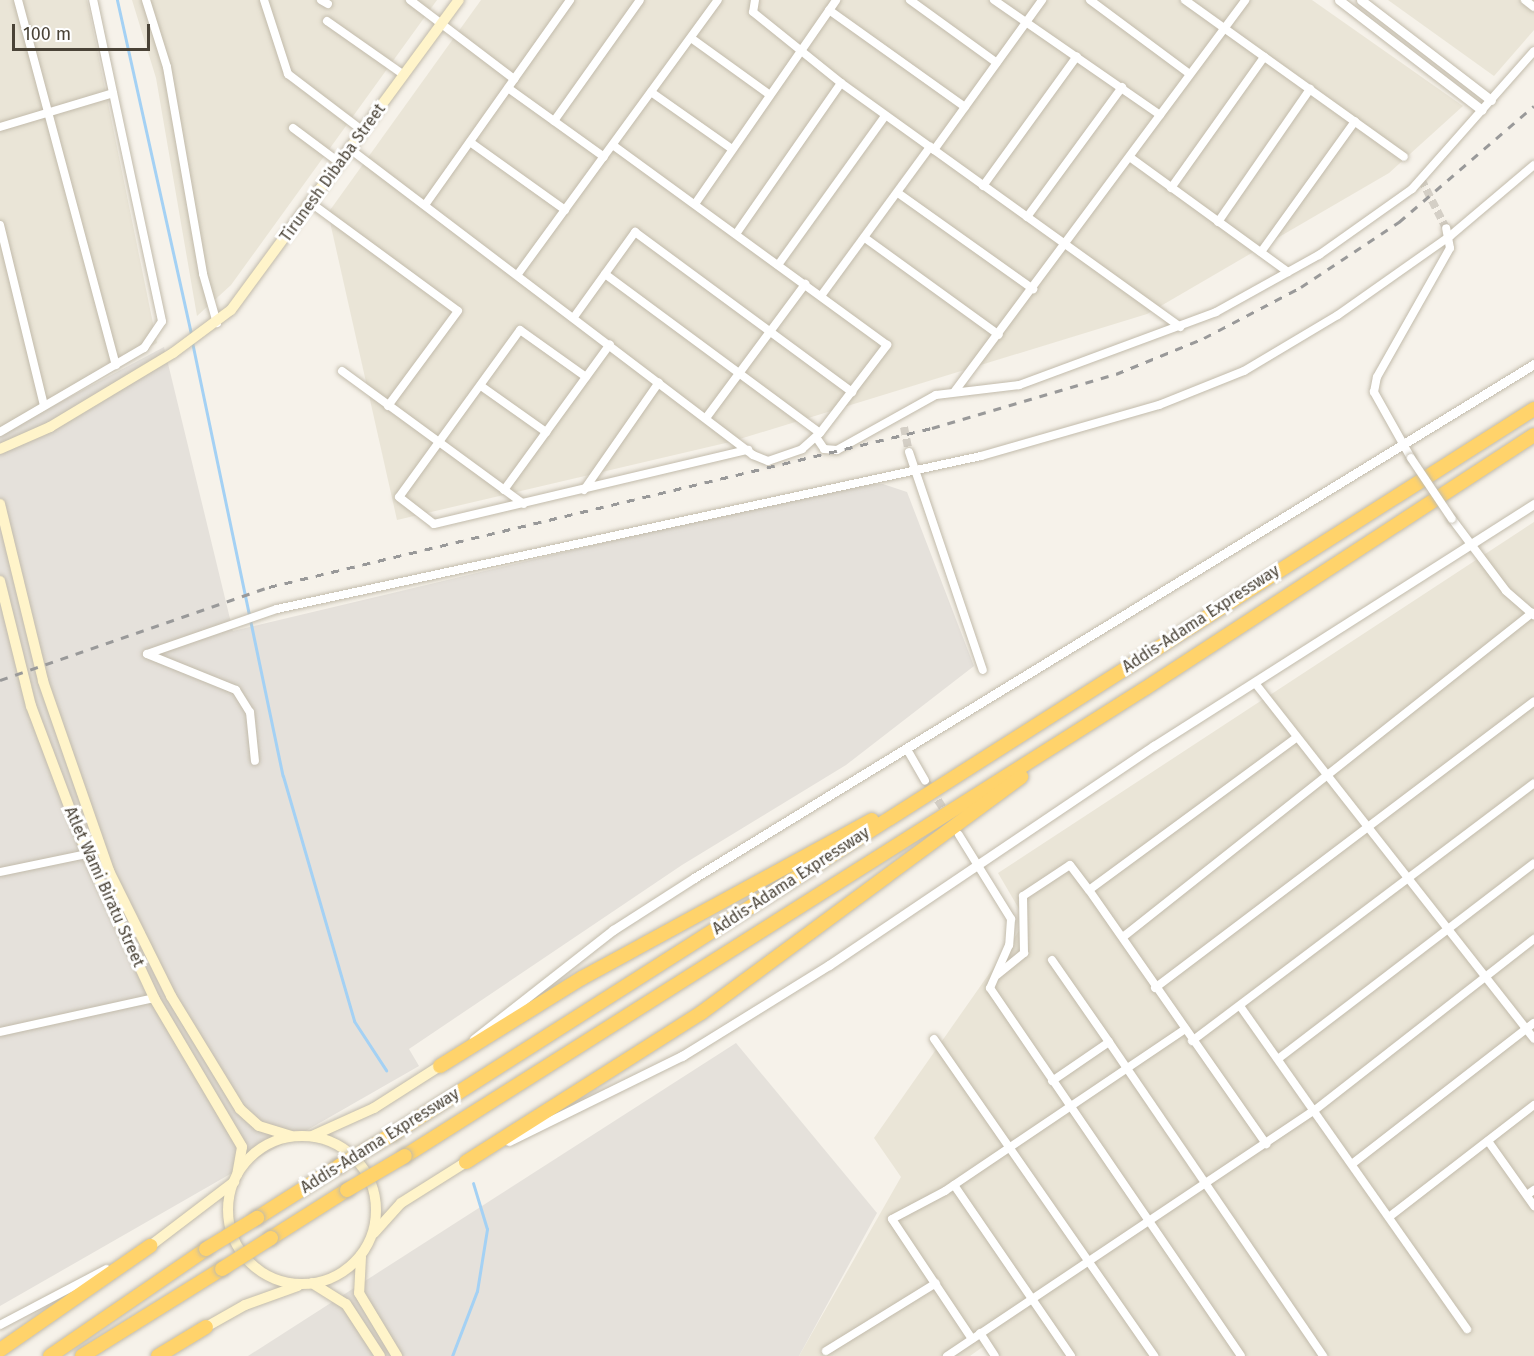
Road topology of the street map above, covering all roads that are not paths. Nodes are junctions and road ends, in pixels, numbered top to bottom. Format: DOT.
graph roads {
  1 [pos="18,0"];
  2 [pos="93,0"];
  3 [pos="146,0"];
  4 [pos="264,0"];
  5 [pos="410,0"];
  6 [pos="459,0"];
  7 [pos="570,0"];
  8 [pos="640,0"];
  9 [pos="718,0"];
  10 [pos="755,0"];
  11 [pos="836,0"];
  12 [pos="910,0"];
  13 [pos="994,0"];
  14 [pos="1042,0"];
  15 [pos="1090,0"];
  16 [pos="1185,0"];
  17 [pos="1245,0"];
  18 [pos="1339,0"];
  19 [pos="1361,0"];
  20 [pos="1525,0"];
  21 [pos="1534,7"];
  22 [pos="829,10"];
  23 [pos="327,21"];
  24 [pos="442,22"];
  25 [pos="1026,22"];
  26 [pos="1223,27"];
  27 [pos="691,38"];
  28 [pos="800,51"];
  29 [pos="1534,51"];
  30 [pos="1077,56"];
  31 [pos="1264,57"];
  32 [pos="997,63"];
  33 [pos="1187,72"];
  34 [pos="404,75"];
  35 [pos="514,79"];
  36 [pos="841,83"];
  37 [pos="1122,87"];
  38 [pos="508,88"];
  39 [pos="1310,89"];
  40 [pos="651,92"];
  41 [pos="112,93"];
  42 [pos="770,95"];
  43 [pos="1491,100"];
  44 [pos="965,107"];
  45 [pos="1482,110"];
  46 [pos="49,112"];
  47 [pos="1160,115"];
  48 [pos="885,116"];
  49 [pos="554,121"];
  50 [pos="1355,121"];
  51 [pos="0,127"];
  52 [pos="293,128"];
  53 [pos="363,131"];
  54 [pos="470,142"];
  55 [pos="613,145"];
  56 [pos="350,149"];
  57 [pos="732,149"];
  58 [pos="932,149"];
  59 [pos="604,157"];
  60 [pos="1404,157"];
  61 [pos="1131,158"];
  62 [pos="340,163"];
  63 [pos="1534,165"];
  64 [pos="983,186"];
  65 [pos="1171,188"];
  66 [pos="898,193"];
  67 [pos="311,203"];
  68 [pos="695,204"];
  69 [pos="425,205"];
  70 [pos="565,210"];
  71 [pos="1027,217"];
  72 [pos="1218,222"];
  73 [pos="0,225"];
  74 [pos="1448,232"];
  75 [pos="736,234"];
  76 [pos="865,238"];
  77 [pos="1067,245"];
  78 [pos="1261,252"];
  79 [pos="778,265"];
  80 [pos="1288,272"];
  81 [pos="518,274"];
  82 [pos="605,274"];
  83 [pos="805,284"];
  84 [pos="1033,289"];
  85 [pos="821,296"];
  86 [pos="574,317"];
  87 [pos="217,323"];
  88 [pos="1181,327"];
  89 [pos="772,331"];
  90 [pos="999,335"];
  91 [pos="610,344"];
  92 [pos="1534,364"];
  93 [pos="116,365"];
  94 [pos="342,371"];
  95 [pos="739,375"];
  96 [pos="586,377"];
  97 [pos="659,382"];
  98 [pos="481,386"];
  99 [pos="852,392"];
  100 [pos="954,392"];
  101 [pos="388,405"];
  102 [pos="44,406"];
  103 [pos="1534,409"];
  104 [pos="901,416"];
  105 [pos="706,418"];
  106 [pos="904,427"];
  107 [pos="0,432"];
  108 [pos="546,432"];
  109 [pos="818,435"];
  110 [pos="1534,435"];
  111 [pos="439,443"];
  112 [pos="1402,446"];
  113 [pos="0,449"];
  114 [pos="748,450"];
  115 [pos="909,452"];
  116 [pos="914,471"];
  117 [pos="504,490"];
  118 [pos="584,490"];
  119 [pos="0,504"];
  120 [pos="524,504"];
  121 [pos="1534,504"];
  122 [pos="1470,547"];
  123 [pos="0,581"];
  124 [pos="1533,614"];
  125 [pos="983,670"];
  126 [pos="1255,683"];
  127 [pos="1534,701"];
  128 [pos="1090,724"];
  129 [pos="1297,737"];
  130 [pos="908,751"];
  131 [pos="255,761"];
  132 [pos="1329,778"];
  133 [pos="951,779"];
  134 [pos="925,780"];
  135 [pos="1534,783"];
  136 [pos="1370,830"];
  137 [pos="959,835"];
  138 [pos="87,854"];
  139 [pos="977,863"];
  140 [pos="1534,863"];
  141 [pos="0,872"];
  142 [pos="1408,879"];
  143 [pos="1089,890"];
  144 [pos="1449,930"];
  145 [pos="1123,937"];
  146 [pos="1534,939"];
  147 [pos="146,945"];
  148 [pos="130,950"];
  149 [pos="1052,960"];
  150 [pos="995,976"];
  151 [pos="1486,978"];
  152 [pos="1155,988"];
  153 [pos="154,998"];
  154 [pos="1240,1006"];
  155 [pos="1534,1023"];
  156 [pos="1526,1029"];
  157 [pos="1184,1030"];
  158 [pos="0,1032"];
  159 [pos="934,1039"];
  160 [pos="1534,1039"];
  161 [pos="1192,1041"];
  162 [pos="1109,1042"];
  163 [pos="1278,1059"];
  164 [pos="210,1063"];
  165 [pos="440,1066"];
  166 [pos="199,1068"];
  167 [pos="1127,1068"];
  168 [pos="1052,1081"];
  169 [pos="1534,1105"];
  170 [pos="1070,1107"];
  171 [pos="1315,1110"];
  172 [pos="292,1136"];
  173 [pos="312,1136"];
  174 [pos="1488,1141"];
  175 [pos="1266,1144"];
  176 [pos="1009,1148"];
  177 [pos="466,1162"];
  178 [pos="1352,1164"];
  179 [pos="235,1179"];
  180 [pos="1208,1184"];
  181 [pos="954,1185"];
  182 [pos="1534,1190"];
  183 [pos="1527,1195"];
  184 [pos="1534,1206"];
  185 [pos="1389,1217"];
  186 [pos="1148,1223"];
  187 [pos="372,1236"];
  188 [pos="150,1246"];
  189 [pos="363,1252"];
  190 [pos="1087,1261"];
  191 [pos="309,1283"];
  192 [pos="936,1283"];
  193 [pos="1031,1299"];
  194 [pos="0,1325"];
  195 [pos="206,1327"];
  196 [pos="1467,1329"];
  197 [pos="980,1333"];
  198 [pos="972,1339"];
  199 [pos="0,1350"];
  200 [pos="826,1351"];
  201 [pos="50,1356"];
  202 [pos="82,1356"];
  203 [pos="158,1356"];
  204 [pos="168,1356"];
  205 [pos="380,1356"];
  206 [pos="397,1356"];
  207 [pos="947,1356"];
  208 [pos="995,1356"];
  209 [pos="1071,1356"];
  210 [pos="1154,1356"];
  211 [pos="1241,1356"];
  212 [pos="1323,1356"];
  1 -- 46 [label="street"];
  2 -- 41 [label="street"];
  3 -- 87 [label="street"];
  4 -- 53 [label="street"];
  5 -- 24 [label="street"];
  6 -- 24 [label="main road, Tirunesh Dibaba Street"];
  7 -- 35 [label="street"];
  8 -- 49 [label="street"];
  9 -- 27 [label="street"];
  10 -- 28 [label="street"];
  11 -- 22 [label="street"];
  12 -- 32 [label="street"];
  13 -- 25 [label="street"];
  14 -- 25 [label="street"];
  15 -- 33 [label="street"];
  16 -- 26 [label="street"];
  17 -- 26 [label="street"];
  18 -- 45 [label="street"];
  19 -- 43 [label="street"];
  20 -- 21 [label="street"];
  22 -- 28 [label="street"];
  22 -- 44 [label="street"];
  23 -- 34 [label="street"];
  24 -- 34 [label="main road, Tirunesh Dibaba Street"];
  24 -- 35 [label="street"];
  25 -- 30 [label="street"];
  25 -- 32 [label="street"];
  26 -- 31 [label="street"];
  26 -- 33 [label="street"];
  27 -- 40 [label="street"];
  27 -- 42 [label="street"];
  28 -- 36 [label="street"];
  28 -- 42 [label="street"];
  29 -- 43 [label="street"];
  30 -- 37 [label="street"];
  30 -- 64 [label="street"];
  31 -- 39 [label="street"];
  31 -- 65 [label="street"];
  32 -- 44 [label="street"];
  33 -- 47 [label="street"];
  34 -- 53 [label="main road, Tirunesh Dibaba Street"];
  35 -- 38 [label="street"];
  36 -- 48 [label="street"];
  36 -- 75 [label="street"];
  37 -- 47 [label="street"];
  37 -- 71 [label="street"];
  38 -- 49 [label="street"];
  38 -- 54 [label="street"];
  39 -- 50 [label="street"];
  39 -- 72 [label="street"];
  40 -- 55 [label="street"];
  40 -- 57 [label="street"];
  41 -- 46 [label="street"];
  41 -- 93 [label="street"];
  42 -- 57 [label="street"];
  43 -- 45 [label="street"];
  44 -- 58 [label="street"];
  45 -- 80 [label="street"];
  46 -- 51 [label="street"];
  46 -- 93 [label="street"];
  47 -- 61 [label="street"];
  48 -- 58 [label="street"];
  48 -- 79 [label="street"];
  49 -- 59 [label="street"];
  50 -- 60 [label="street"];
  50 -- 78 [label="street"];
  52 -- 62 [label="street"];
  53 -- 56 [label="main road, Tirunesh Dibaba Street"];
  54 -- 69 [label="street"];
  54 -- 70 [label="street"];
  55 -- 59 [label="street"];
  55 -- 68 [label="street"];
  56 -- 62 [label="main road, Tirunesh Dibaba Street"];
  56 -- 69 [label="street"];
  57 -- 68 [label="street"];
  58 -- 64 [label="street"];
  58 -- 66 [label="street"];
  59 -- 70 [label="street"];
  61 -- 65 [label="street"];
  61 -- 77 [label="street"];
  62 -- 67 [label="main road, Tirunesh Dibaba Street"];
  63 -- 74 [label="street"];
  64 -- 71 [label="street"];
  65 -- 72 [label="street"];
  66 -- 76 [label="street"];
  66 -- 84 [label="street"];
  67 -- 87 [label="main road, Tirunesh Dibaba Street"];
  67 -- 101 [label="street"];
  68 -- 75 [label="street"];
  69 -- 81 [label="street"];
  70 -- 81 [label="street"];
  71 -- 77 [label="street"];
  72 -- 78 [label="street"];
  73 -- 102 [label="street"];
  74 -- 112 [label="street"];
  74 -- 116 [label="street"];
  75 -- 79 [label="street"];
  76 -- 85 [label="street"];
  76 -- 90 [label="street"];
  77 -- 84 [label="street"];
  77 -- 88 [label="street"];
  78 -- 80 [label="street"];
  79 -- 83 [label="street"];
  80 -- 88 [label="street"];
  81 -- 86 [label="street"];
  82 -- 86 [label="street"];
  82 -- 89 [label="street"];
  82 -- 95 [label="street"];
  83 -- 85 [label="street"];
  83 -- 89 [label="street"];
  84 -- 90 [label="street"];
  85 -- 99 [label="street"];
  86 -- 91 [label="street"];
  87 -- 113 [label="main road, Tirunesh Dibaba Street"];
  88 -- 100 [label="street"];
  89 -- 95 [label="street"];
  89 -- 99 [label="street"];
  90 -- 100 [label="street"];
  91 -- 96 [label="street"];
  91 -- 97 [label="street"];
  92 -- 112 [label="street"];
  93 -- 102 [label="street"];
  94 -- 101 [label="street"];
  95 -- 105 [label="street"];
  95 -- 109 [label="street"];
  96 -- 98 [label="street"];
  96 -- 108 [label="street"];
  97 -- 105 [label="street"];
  97 -- 118 [label="street"];
  98 -- 108 [label="street"];
  98 -- 111 [label="street"];
  99 -- 109 [label="street"];
  100 -- 104 [label="street"];
  101 -- 111 [label="street"];
  102 -- 107 [label="street"];
  103 -- 133 [label="highway, Addis-Adama Expressway"];
  104 -- 106 [label="street"];
  104 -- 109 [label="street"];
  105 -- 114 [label="street"];
  108 -- 117 [label="street"];
  109 -- 114 [label="street"];
  110 -- 128 [label="highway, Addis-Adama Expressway"];
  111 -- 117 [label="street"];
  111 -- 120 [label="street"];
  112 -- 122 [label="street, bridge"];
  112 -- 130 [label="street"];
  114 -- 118 [label="street"];
  115 -- 116 [label="street"];
  116 -- 125 [label="street"];
  116 -- 131 [label="street"];
  117 -- 120 [label="street"];
  118 -- 120 [label="street"];
  119 -- 147 [label="main road"];
  121 -- 122 [label="street"];
  122 -- 124 [label="street"];
  122 -- 126 [label="street"];
  123 -- 138 [label="main road, Atlet Wami Biratu Street"];
  124 -- 132 [label="street"];
  126 -- 129 [label="street"];
  126 -- 139 [label="street"];
  127 -- 136 [label="street"];
  128 -- 177 [label="highway"];
  128 -- 202 [label="highway, Addis-Adama Expressway, bridge"];
  129 -- 132 [label="street"];
  129 -- 143 [label="street"];
  130 -- 134 [label="street"];
  130 -- 165 [label="street"];
  132 -- 136 [label="street"];
  132 -- 145 [label="street"];
  133 -- 165 [label="highway"];
  133 -- 201 [label="highway, Addis-Adama Expressway, bridge"];
  135 -- 142 [label="street"];
  136 -- 142 [label="street"];
  136 -- 152 [label="street"];
  137 -- 139 [label="street"];
  138 -- 141 [label="street"];
  138 -- 148 [label="main road, Atlet Wami Biratu Street"];
  139 -- 150 [label="street"];
  139 -- 177 [label="street"];
  140 -- 144 [label="street"];
  142 -- 144 [label="street"];
  142 -- 154 [label="street"];
  143 -- 145 [label="street"];
  143 -- 150 [label="street"];
  144 -- 151 [label="street"];
  144 -- 163 [label="street"];
  145 -- 152 [label="street"];
  146 -- 151 [label="street"];
  147 -- 148 [label="main road"];
  147 -- 164 [label="main road"];
  148 -- 153 [label="main road, Atlet Wami Biratu Street"];
  149 -- 162 [label="street"];
  150 -- 168 [label="street"];
  151 -- 156 [label="street"];
  151 -- 171 [label="street"];
  152 -- 157 [label="street"];
  153 -- 158 [label="street"];
  153 -- 166 [label="main road, Atlet Wami Biratu Street"];
  154 -- 161 [label="street"];
  154 -- 163 [label="street"];
  155 -- 156 [label="street"];
  156 -- 160 [label="street"];
  156 -- 178 [label="street"];
  157 -- 161 [label="street"];
  157 -- 167 [label="street"];
  159 -- 176 [label="street"];
  161 -- 175 [label="street"];
  162 -- 167 [label="street"];
  162 -- 168 [label="street"];
  163 -- 171 [label="street"];
  164 -- 166 [label="main road"];
  164 -- 172 [label="main road"];
  165 -- 173 [label="main road"];
  166 -- 179 [label="main road, Atlet Wami Biratu Street"];
  167 -- 170 [label="street"];
  167 -- 180 [label="street"];
  168 -- 170 [label="street"];
  169 -- 174 [label="street"];
  170 -- 176 [label="street"];
  170 -- 186 [label="street"];
  171 -- 175 [label="street"];
  171 -- 178 [label="street"];
  172 -- 173 [label="main road"];
  172 -- 179 [label="main road"];
  173 -- 187 [label="main road"];
  174 -- 183 [label="street"];
  174 -- 185 [label="street"];
  175 -- 180 [label="street"];
  176 -- 181 [label="street"];
  176 -- 190 [label="street"];
  177 -- 187 [label="main road"];
  178 -- 185 [label="street"];
  179 -- 188 [label="main road"];
  179 -- 191 [label="main road"];
  180 -- 186 [label="street"];
  180 -- 212 [label="street"];
  181 -- 192 [label="street"];
  181 -- 193 [label="street"];
  182 -- 183 [label="street"];
  183 -- 184 [label="street"];
  185 -- 196 [label="street"];
  186 -- 190 [label="street"];
  186 -- 211 [label="street"];
  187 -- 189 [label="main road"];
  188 -- 194 [label="street"];
  188 -- 199 [label="highway"];
  189 -- 191 [label="main road"];
  189 -- 206 [label="main road"];
  190 -- 193 [label="street"];
  190 -- 210 [label="street"];
  191 -- 195 [label="main road"];
  191 -- 205 [label="main road"];
  192 -- 198 [label="street"];
  192 -- 200 [label="street"];
  193 -- 197 [label="street"];
  193 -- 209 [label="street"];
  195 -- 203 [label="highway"];
  195 -- 204 [label="street"];
  197 -- 198 [label="street"];
  197 -- 208 [label="street"];
  198 -- 207 [label="street"];
}
